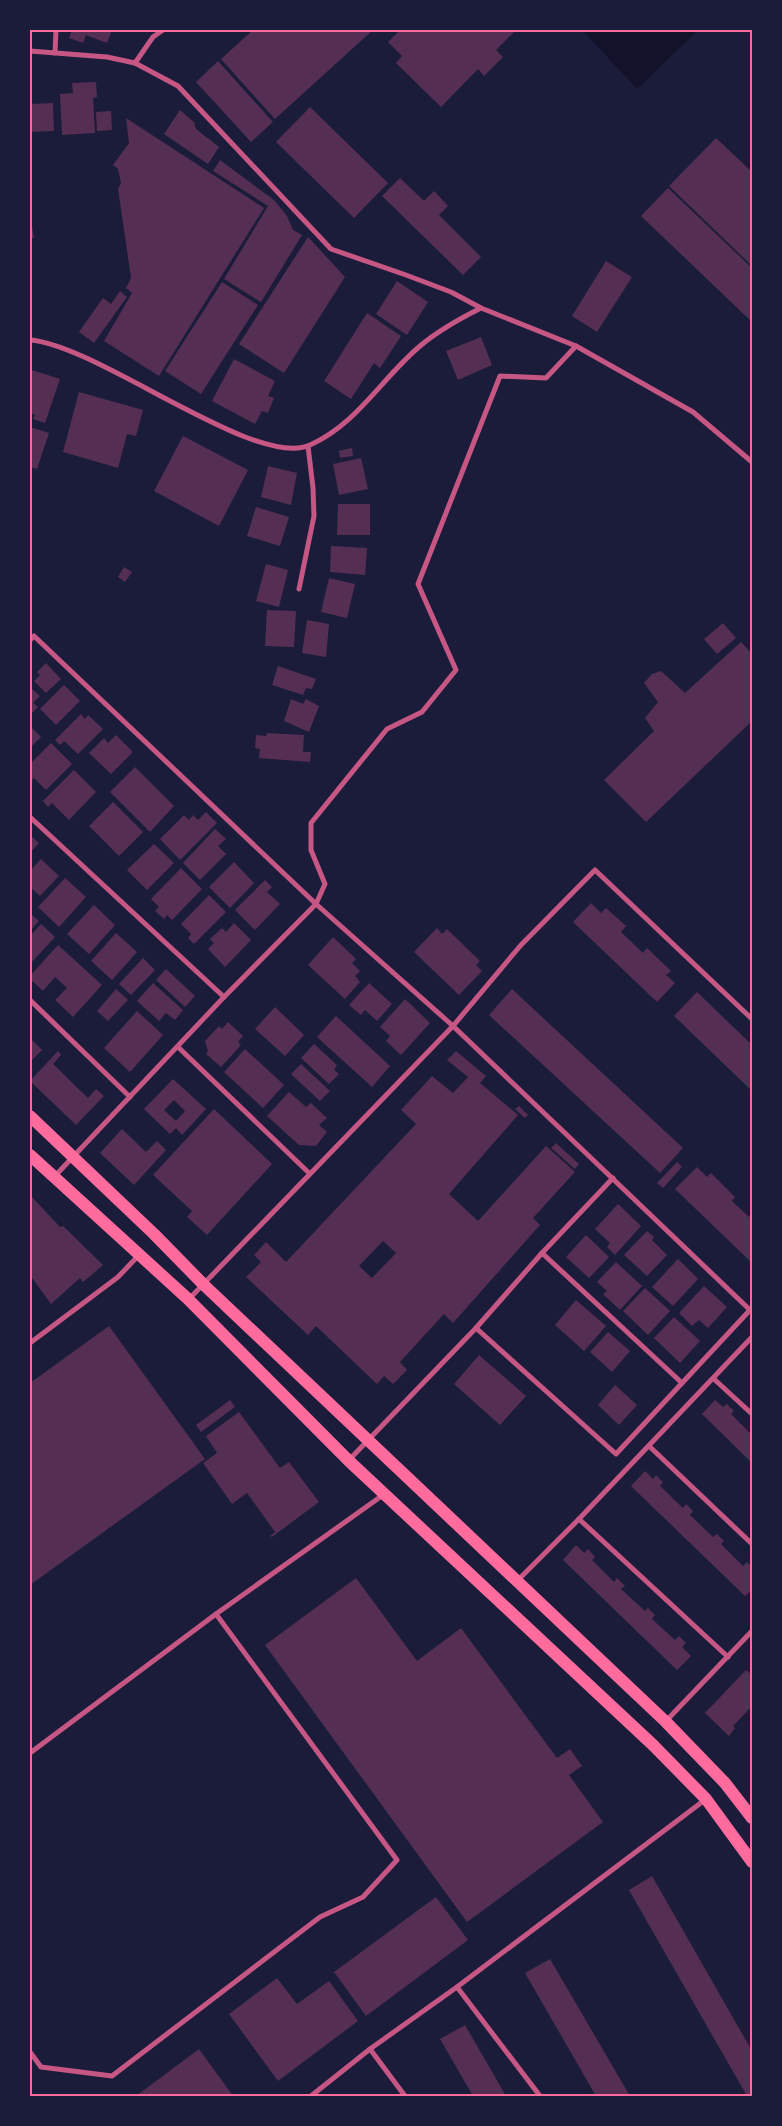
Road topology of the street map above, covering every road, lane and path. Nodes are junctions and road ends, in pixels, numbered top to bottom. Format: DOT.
graph roads {
  1 [pos="56,30"];
  2 [pos="163,30"];
  3 [pos="30,51"];
  4 [pos="55,53"];
  5 [pos="136,63"];
  6 [pos="481,308"];
  7 [pos="30,340"];
  8 [pos="576,346"];
  9 [pos="308,446"];
  10 [pos="752,462"];
  11 [pos="298,589"];
  12 [pos="30,640"];
  13 [pos="30,817"];
  14 [pos="316,904"];
  15 [pos="224,997"];
  16 [pos="30,1000"];
  17 [pos="752,1019"];
  18 [pos="453,1026"];
  19 [pos="178,1046"];
  20 [pos="130,1097"];
  21 [pos="30,1116"];
  22 [pos="30,1155"];
  23 [pos="73,1156"];
  24 [pos="309,1173"];
  25 [pos="53,1177"];
  26 [pos="613,1178"];
  27 [pos="542,1253"];
  28 [pos="139,1255"];
  29 [pos="204,1285"];
  30 [pos="188,1299"];
  31 [pos="751,1309"];
  32 [pos="476,1328"];
  33 [pos="752,1337"];
  34 [pos="30,1343"];
  35 [pos="714,1378"];
  36 [pos="682,1383"];
  37 [pos="752,1414"];
  38 [pos="368,1439"];
  39 [pos="650,1446"];
  40 [pos="349,1461"];
  41 [pos="386,1494"];
  42 [pos="579,1519"];
  43 [pos="752,1544"];
  44 [pos="517,1580"];
  45 [pos="216,1614"];
  46 [pos="752,1631"];
  47 [pos="728,1657"];
  48 [pos="666,1722"];
  49 [pos="30,1753"];
  50 [pos="706,1799"];
  51 [pos="752,1818"];
  52 [pos="752,1862"];
  53 [pos="457,1987"];
  54 [pos="370,2049"];
  55 [pos="30,2052"];
  56 [pos="312,2096"];
  57 [pos="405,2096"];
  58 [pos="540,2096"];
  1 -- 4 [label="street"];
  2 -- 5 [label="street"];
  3 -- 4 [label="street"];
  4 -- 5 [label="street"];
  5 -- 6 [label="street"];
  6 -- 8 [label="street"];
  6 -- 9 [label="street"];
  7 -- 9 [label="street"];
  8 -- 10 [label="street"];
  8 -- 14 [label="street"];
  9 -- 11 [label="street"];
  12 -- 14 [label="street"];
  13 -- 15 [label="street"];
  14 -- 15 [label="street"];
  14 -- 18 [label="street"];
  15 -- 19 [label="street"];
  16 -- 20 [label="street"];
  17 -- 18 [label="street"];
  18 -- 24 [label="street"];
  18 -- 26 [label="street"];
  19 -- 20 [label="street"];
  19 -- 24 [label="street"];
  20 -- 23 [label="street"];
  21 -- 23 [label="main road"];
  22 -- 25 [label="main road"];
  23 -- 25 [label="street"];
  23 -- 29 [label="main road"];
  24 -- 29 [label="street"];
  25 -- 28 [label="main road"];
  26 -- 27 [label="street"];
  26 -- 31 [label="street"];
  27 -- 32 [label="street"];
  27 -- 36 [label="street"];
  28 -- 30 [label="main road"];
  28 -- 34 [label="street"];
  29 -- 30 [label="street"];
  29 -- 38 [label="main road"];
  30 -- 40 [label="main road"];
  31 -- 36 [label="street"];
  32 -- 36 [label="street"];
  32 -- 38 [label="street"];
  33 -- 35 [label="street"];
  35 -- 37 [label="street"];
  35 -- 39 [label="street"];
  38 -- 40 [label="street"];
  38 -- 44 [label="main road"];
  39 -- 42 [label="street"];
  39 -- 43 [label="street"];
  40 -- 41 [label="main road"];
  41 -- 45 [label="street"];
  41 -- 50 [label="main road"];
  42 -- 44 [label="street"];
  42 -- 47 [label="street"];
  44 -- 48 [label="main road"];
  45 -- 49 [label="street"];
  45 -- 55 [label="street"];
  46 -- 47 [label="street"];
  47 -- 48 [label="street"];
  48 -- 51 [label="main road"];
  50 -- 52 [label="main road"];
  50 -- 53 [label="street"];
  53 -- 54 [label="street"];
  53 -- 58 [label="street"];
  54 -- 56 [label="street"];
  54 -- 57 [label="street"];
}
